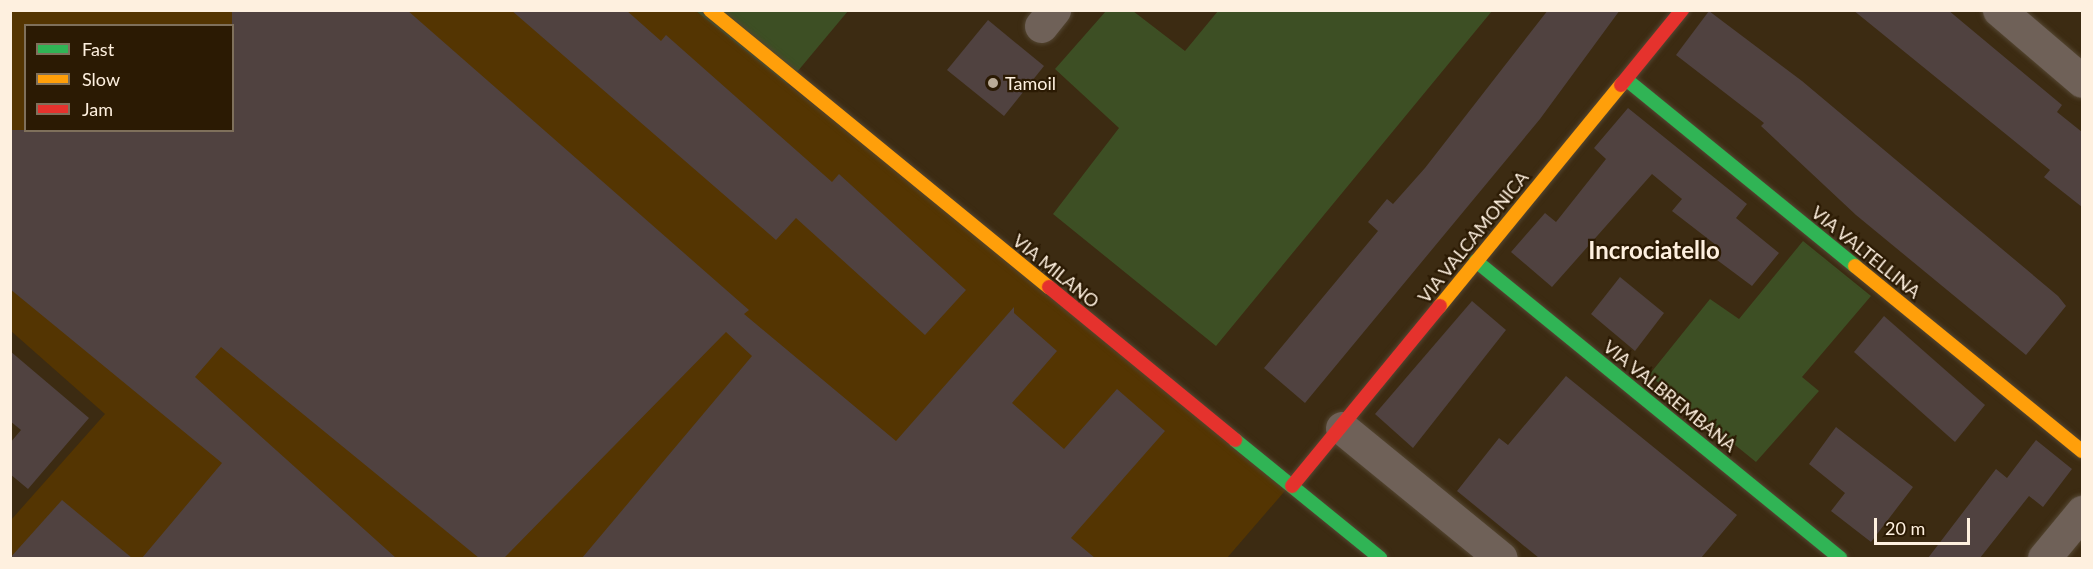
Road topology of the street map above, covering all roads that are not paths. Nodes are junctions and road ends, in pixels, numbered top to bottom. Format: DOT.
graph roads {
  1 [pos="710,10"];
  2 [pos="1682,10"];
  3 [pos="1999,10"];
  4 [pos="1627,80"];
  5 [pos="2082,81"];
  6 [pos="1476,261"];
  7 [pos="1342,428"];
  8 [pos="2082,451"];
  9 [pos="1292,486"];
  10 [pos="2082,512"];
  11 [pos="1380,558"];
  12 [pos="1501,558"];
  13 [pos="1840,558"];
  14 [pos="2044,558"];
  1 -- 9 [label="street, VIA MILANO"];
  2 -- 4 [label="street, VIA VALCAMONICA"];
  3 -- 5 [label="street"];
  4 -- 6 [label="street, VIA VALCAMONICA"];
  4 -- 8 [label="street, VIA VALTELLINA"];
  6 -- 7 [label="street, VIA VALCAMONICA"];
  6 -- 13 [label="street, VIA VALBREMBANA"];
  7 -- 9 [label="street, VIA VALCAMONICA"];
  7 -- 12 [label="street"];
  9 -- 11 [label="street, VIA MILANO"];
  10 -- 14 [label="street"];
}
